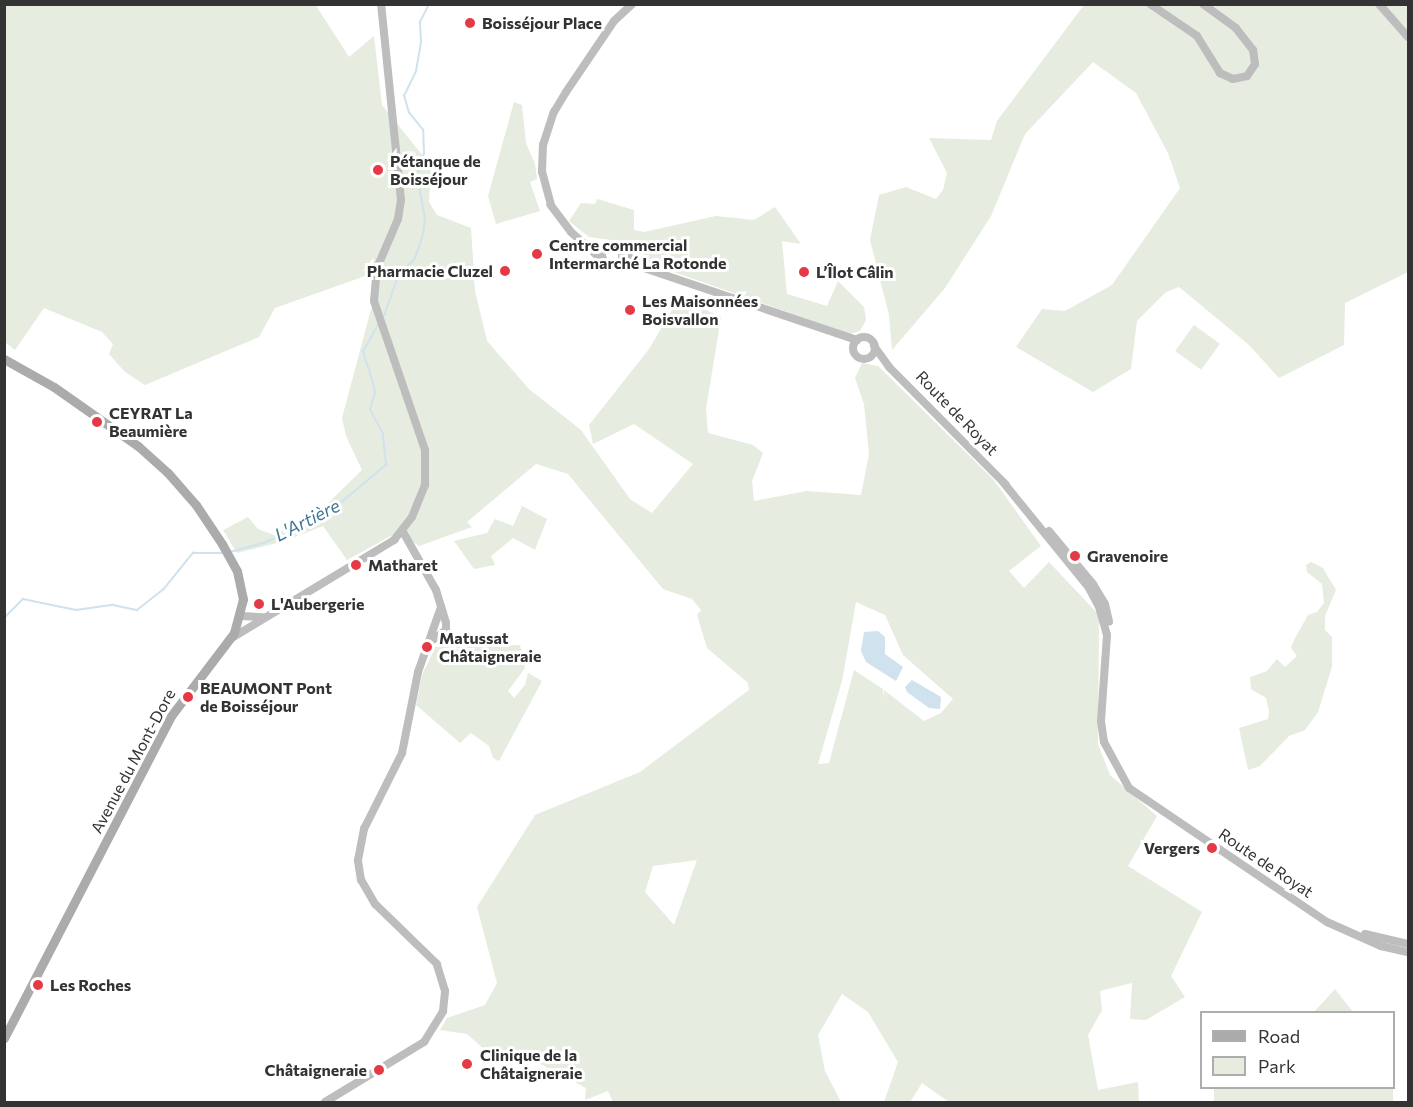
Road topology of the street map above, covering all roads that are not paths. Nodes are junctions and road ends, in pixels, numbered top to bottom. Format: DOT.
graph roads {
  1 [pos="381,4"];
  2 [pos="632,4"];
  3 [pos="1150,4"];
  4 [pos="1203,4"];
  5 [pos="1379,4"];
  6 [pos="1408,37"];
  7 [pos="582,241"];
  8 [pos="607,246"];
  9 [pos="622,252"];
  10 [pos="601,259"];
  11 [pos="616,266"];
  12 [pos="644,268"];
  13 [pos="836,335"];
  14 [pos="857,340"];
  15 [pos="874,346"];
  16 [pos="852,349"];
  17 [pos="869,358"];
  18 [pos="4,359"];
  19 [pos="889,366"];
  20 [pos="403,532"];
  21 [pos="394,540"];
  22 [pos="408,547"];
  23 [pos="241,616"];
  24 [pos="257,620"];
  25 [pos="230,639"];
  26 [pos="1408,947"];
  27 [pos="4,1038"];
  28 [pos="327,1101"];
  1 -- 20 [label="street"];
  2 -- 7 [label="street"];
  3 -- 4 [label="street"];
  5 -- 6 [label="street"];
  7 -- 8 [label="street"];
  7 -- 10 [label="street"];
  8 -- 9 [label="street"];
  8 -- 10 [label="street"];
  9 -- 11 [label="street"];
  9 -- 12 [label="street"];
  10 -- 11 [label="street"];
  11 -- 12 [label="street"];
  12 -- 13 [label="street"];
  13 -- 14 [label="street"];
  13 -- 16 [label="street"];
  14 -- 15 [label="street"];
  14 -- 16 [label="street"];
  15 -- 17 [label="street"];
  15 -- 19 [label="street, Route de Royat"];
  16 -- 17 [label="street"];
  17 -- 19 [label="street, Route de Royat"];
  18 -- 23 [label="main road"];
  19 -- 26 [label="street, Route de Royat"];
  20 -- 21 [label="street"];
  20 -- 22 [label="street"];
  21 -- 22 [label="street"];
  21 -- 24 [label="street"];
  22 -- 28 [label="street"];
  23 -- 24 [label="street"];
  23 -- 24 [label="street"];
  23 -- 25 [label="main road, Avenue du Mont-Dore"];
  24 -- 25 [label="street"];
  25 -- 27 [label="main road, Avenue du Mont-Dore"];
}
